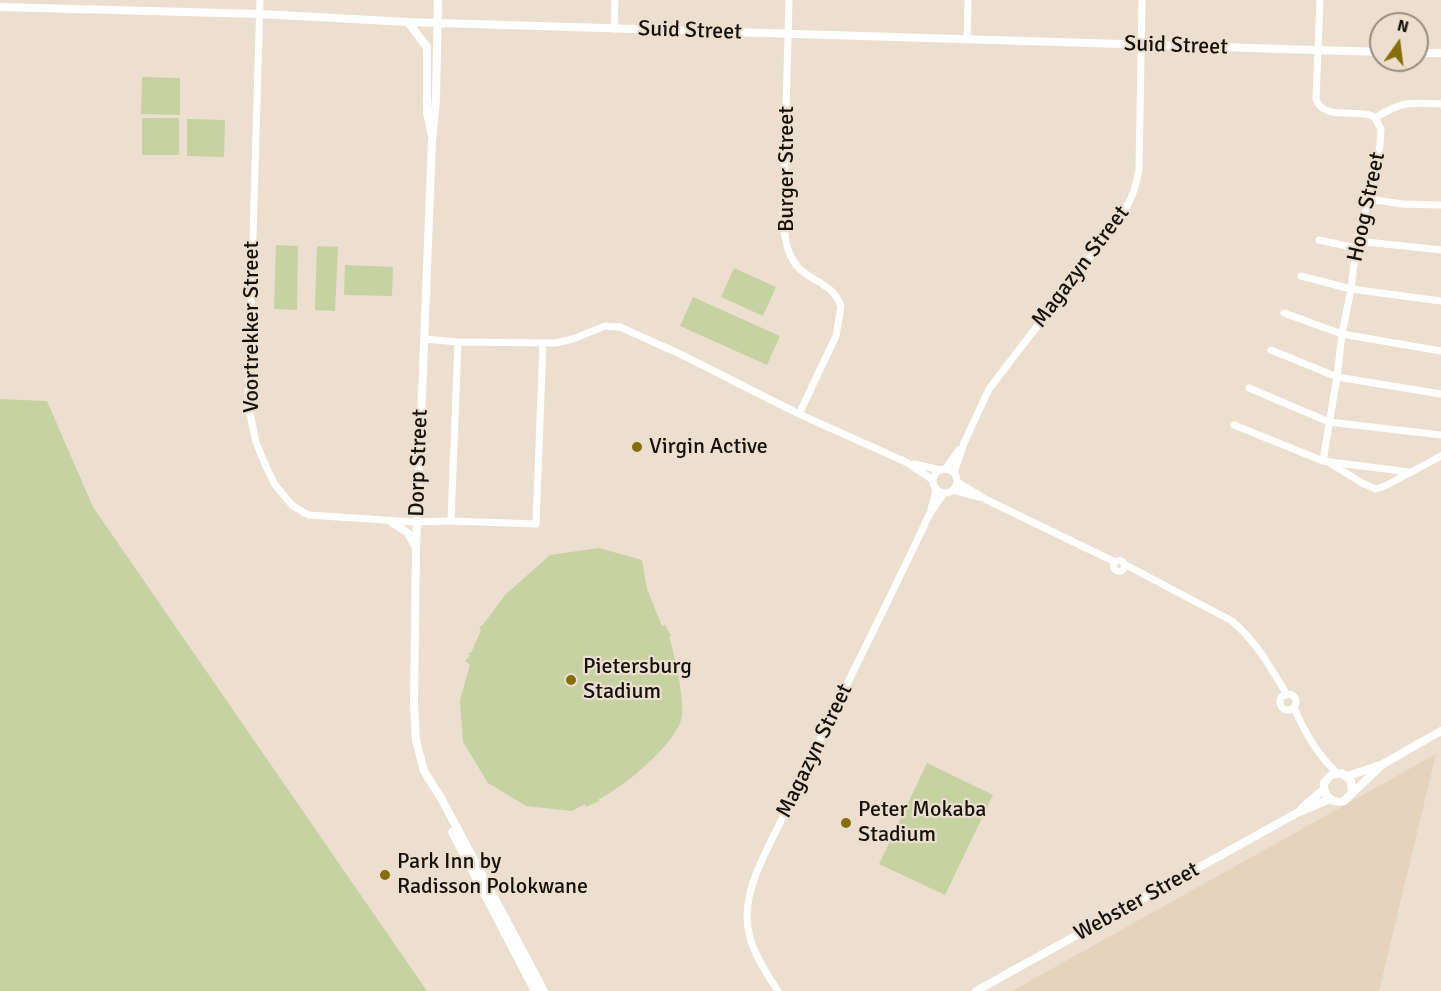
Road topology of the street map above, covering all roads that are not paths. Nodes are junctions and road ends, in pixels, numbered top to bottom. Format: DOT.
graph roads {
  1 [pos="260,0"];
  2 [pos="438,0"];
  3 [pos="615,0"];
  4 [pos="789,0"];
  5 [pos="968,0"];
  6 [pos="1142,0"];
  7 [pos="1320,0"];
  8 [pos="84,4"];
  9 [pos="0,7"];
  10 [pos="260,14"];
  11 [pos="408,22"];
  12 [pos="438,23"];
  13 [pos="614,28"];
  14 [pos="788,34"];
  15 [pos="967,39"];
  16 [pos="1140,46"];
  17 [pos="1318,50"];
  18 [pos="1369,52"];
  19 [pos="1441,104"];
  20 [pos="1376,118"];
  21 [pos="432,141"];
  22 [pos="1369,199"];
  23 [pos="1441,205"];
  24 [pos="1319,240"];
  25 [pos="1357,245"];
  26 [pos="1441,250"];
  27 [pos="1301,276"];
  28 [pos="1351,289"];
  29 [pos="1441,301"];
  30 [pos="1284,313"];
  31 [pos="1342,334"];
  32 [pos="424,339"];
  33 [pos="458,342"];
  34 [pos="543,343"];
  35 [pos="1271,350"];
  36 [pos="1441,351"];
  37 [pos="1337,377"];
  38 [pos="1249,388"];
  39 [pos="1441,394"];
  40 [pos="799,414"];
  41 [pos="1329,422"];
  42 [pos="1234,425"];
  43 [pos="1441,435"];
  44 [pos="964,443"];
  45 [pos="1441,456"];
  46 [pos="1325,461"];
  47 [pos="906,462"];
  48 [pos="943,469"];
  49 [pos="954,472"];
  50 [pos="1409,472"];
  51 [pos="933,480"];
  52 [pos="957,482"];
  53 [pos="936,489"];
  54 [pos="953,490"];
  55 [pos="945,493"];
  56 [pos="987,500"];
  57 [pos="929,515"];
  58 [pos="390,521"];
  59 [pos="451,521"];
  60 [pos="417,522"];
  61 [pos="416,547"];
  62 [pos="1284,696"];
  63 [pos="1292,709"];
  64 [pos="1441,731"];
  65 [pos="1323,760"];
  66 [pos="1383,764"];
  67 [pos="1337,773"];
  68 [pos="1347,776"];
  69 [pos="1327,778"];
  70 [pos="430,782"];
  71 [pos="1324,789"];
  72 [pos="1352,793"];
  73 [pos="1330,799"];
  74 [pos="1298,813"];
  75 [pos="535,991"];
  76 [pos="544,991"];
  77 [pos="778,991"];
  78 [pos="976,991"];
  1 -- 10 [label="street, Voortrekker Street"];
  2 -- 12 [label="street, Dorp Street"];
  3 -- 13 [label="street"];
  4 -- 14 [label="street, Burger Street"];
  5 -- 15 [label="street"];
  6 -- 16 [label="street, Magazyn Street"];
  7 -- 17 [label="street, Hoog Street"];
  8 -- 9 [label="street, Suid Street"];
  8 -- 10 [label="street, Suid Street"];
  10 -- 11 [label="street, Suid Street"];
  10 -- 58 [label="street, Voortrekker Street"];
  11 -- 12 [label="street, Suid Street"];
  11 -- 21 [label="street, Dorp Street"];
  12 -- 13 [label="street, Suid Street"];
  12 -- 21 [label="street, Dorp Street"];
  13 -- 14 [label="street, Suid Street"];
  14 -- 15 [label="street, Suid Street"];
  14 -- 40 [label="street, Burger Street"];
  15 -- 16 [label="street, Suid Street"];
  16 -- 17 [label="street, Suid Street"];
  16 -- 44 [label="street, Magazyn Street"];
  17 -- 18 [label="street, Suid Street"];
  17 -- 20 [label="street, Hoog Street"];
  19 -- 20 [label="street"];
  20 -- 22 [label="street, Hoog Street"];
  21 -- 32 [label="street, Dorp Street"];
  22 -- 23 [label="street"];
  22 -- 25 [label="street, Hoog Street"];
  24 -- 25 [label="street"];
  25 -- 26 [label="street"];
  25 -- 28 [label="street, Hoog Street"];
  27 -- 28 [label="street"];
  28 -- 29 [label="street"];
  28 -- 31 [label="street, Hoog Street"];
  30 -- 31 [label="street"];
  31 -- 36 [label="street"];
  31 -- 37 [label="street, Hoog Street"];
  32 -- 33 [label="street"];
  32 -- 60 [label="street, Dorp Street"];
  33 -- 34 [label="street"];
  33 -- 59 [label="street"];
  34 -- 40 [label="street"];
  34 -- 59 [label="street, Voortrekker Street"];
  35 -- 37 [label="street"];
  37 -- 39 [label="street"];
  37 -- 41 [label="street, Hoog Street"];
  38 -- 41 [label="street"];
  40 -- 47 [label="street"];
  41 -- 43 [label="street"];
  41 -- 46 [label="street, Hoog Street"];
  42 -- 46 [label="street"];
  44 -- 48 [label="street, Magazyn Street"];
  44 -- 49 [label="street, Magazyn Street"];
  45 -- 50 [label="street"];
  46 -- 50 [label="street"];
  46 -- 50 [label="street"];
  47 -- 48 [label="street"];
  47 -- 51 [label="street"];
  48 -- 49 [label="street"];
  48 -- 51 [label="street"];
  49 -- 52 [label="street"];
  51 -- 53 [label="street"];
  52 -- 54 [label="street"];
  52 -- 56 [label="street"];
  53 -- 55 [label="street"];
  53 -- 57 [label="street, Magazyn Street"];
  54 -- 55 [label="street"];
  54 -- 56 [label="street"];
  55 -- 57 [label="street, Magazyn Street"];
  56 -- 62 [label="street"];
  57 -- 77 [label="street, Magazyn Street"];
  58 -- 60 [label="street, Voortrekker Street"];
  58 -- 61 [label="street"];
  59 -- 60 [label="street, Voortrekker Street"];
  60 -- 61 [label="street, Dorp Street"];
  61 -- 70 [label="street, Dorp Street"];
  62 -- 63 [label="street"];
  62 -- 63 [label="street"];
  63 -- 65 [label="street"];
  64 -- 66 [label="street"];
  65 -- 67 [label="street"];
  65 -- 69 [label="street"];
  66 -- 68 [label="street"];
  66 -- 72 [label="street"];
  67 -- 68 [label="street"];
  67 -- 69 [label="street"];
  68 -- 72 [label="street"];
  69 -- 71 [label="street"];
  70 -- 75 [label="street, Dorp Street"];
  70 -- 76 [label="street, Dorp Street"];
  71 -- 73 [label="street"];
  71 -- 74 [label="street, Webster Street"];
  72 -- 73 [label="street"];
  73 -- 74 [label="street, Webster Street"];
  74 -- 78 [label="street, Webster Street"];
}
